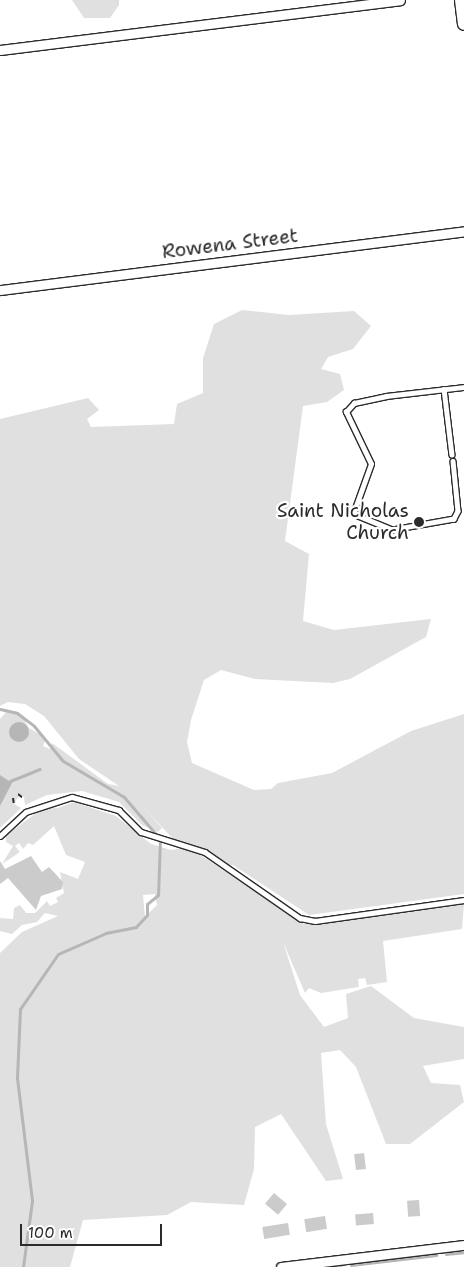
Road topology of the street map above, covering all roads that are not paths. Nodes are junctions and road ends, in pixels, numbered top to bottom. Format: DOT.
graph roads {
  1 [pos="400,0"];
  2 [pos="461,0"];
  3 [pos="464,24"];
  4 [pos="0,50"];
  5 [pos="464,231"];
  6 [pos="0,290"];
  7 [pos="464,387"];
  8 [pos="444,389"];
  9 [pos="452,455"];
  10 [pos="453,461"];
  11 [pos="0,836"];
  12 [pos="464,900"];
  13 [pos="464,1245"];
  14 [pos="281,1267"];
  1 -- 4 [label="street"];
  2 -- 3 [label="main road"];
  5 -- 6 [label="street, Rowena Street"];
  7 -- 8 [label="lane"];
  8 -- 9 [label="lane"];
  8 -- 10 [label="lane"];
  11 -- 12 [label="lane"];
  13 -- 14 [label="street"];
}
